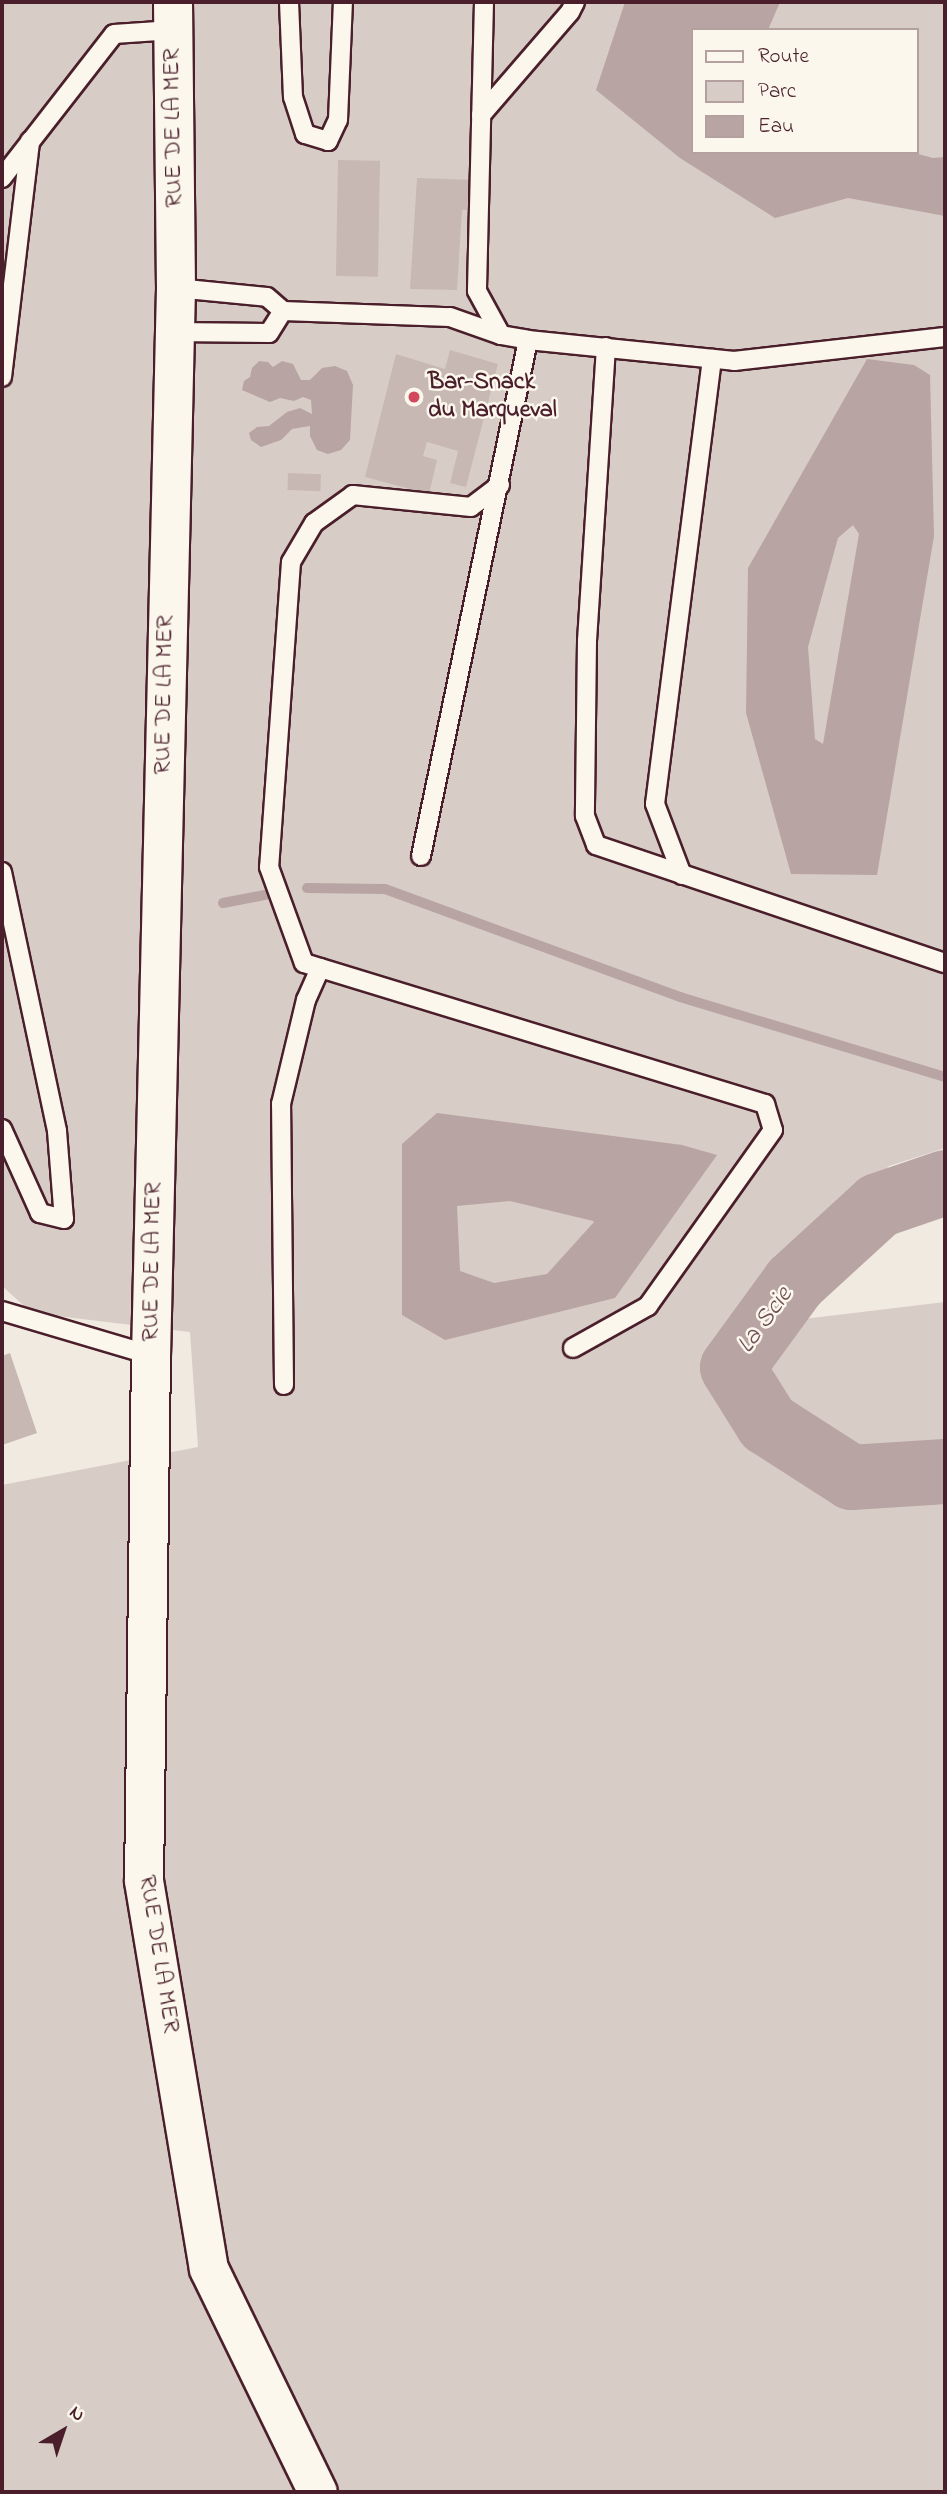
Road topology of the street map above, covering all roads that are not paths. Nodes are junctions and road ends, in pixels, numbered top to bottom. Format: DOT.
graph roads {
  1 [pos="289,2"];
  2 [pos="343,2"];
  3 [pos="484,2"];
  4 [pos="575,2"];
  5 [pos="173,16"];
  6 [pos="481,115"];
  7 [pos="30,141"];
  8 [pos="2,178"];
  9 [pos="176,288"];
  10 [pos="283,311"];
  11 [pos="173,332"];
  12 [pos="502,335"];
  13 [pos="945,337"];
  14 [pos="528,340"];
  15 [pos="606,347"];
  16 [pos="712,359"];
  17 [pos="2,377"];
  18 [pos="500,485"];
  19 [pos="421,856"];
  20 [pos="2,872"];
  21 [pos="682,875"];
  22 [pos="943,956"];
  23 [pos="320,968"];
  24 [pos="2,1129"];
  25 [pos="2,1311"];
  26 [pos="573,1348"];
  27 [pos="152,1355"];
  28 [pos="284,1385"];
  29 [pos="318,2492"];
  1 -- 2 [label="lane"];
  3 -- 6 [label="lane"];
  4 -- 6 [label="lane"];
  5 -- 7 [label="lane"];
  5 -- 9 [label="street, RUE DE LA MER"];
  6 -- 12 [label="lane"];
  7 -- 8 [label="lane"];
  7 -- 17 [label="lane"];
  9 -- 10 [label="lane"];
  9 -- 11 [label="street, RUE DE LA MER"];
  10 -- 11 [label="lane"];
  10 -- 12 [label="lane"];
  11 -- 27 [label="street, RUE DE LA MER"];
  12 -- 14 [label="lane"];
  13 -- 16 [label="lane"];
  14 -- 15 [label="lane"];
  14 -- 18 [label="lane"];
  15 -- 16 [label="lane"];
  15 -- 21 [label="lane"];
  16 -- 21 [label="lane"];
  18 -- 19 [label="lane"];
  18 -- 23 [label="lane"];
  20 -- 24 [label="lane"];
  21 -- 22 [label="lane"];
  23 -- 26 [label="lane"];
  23 -- 28 [label="lane"];
  25 -- 27 [label="lane"];
  27 -- 29 [label="street, RUE DE LA MER"];
}
